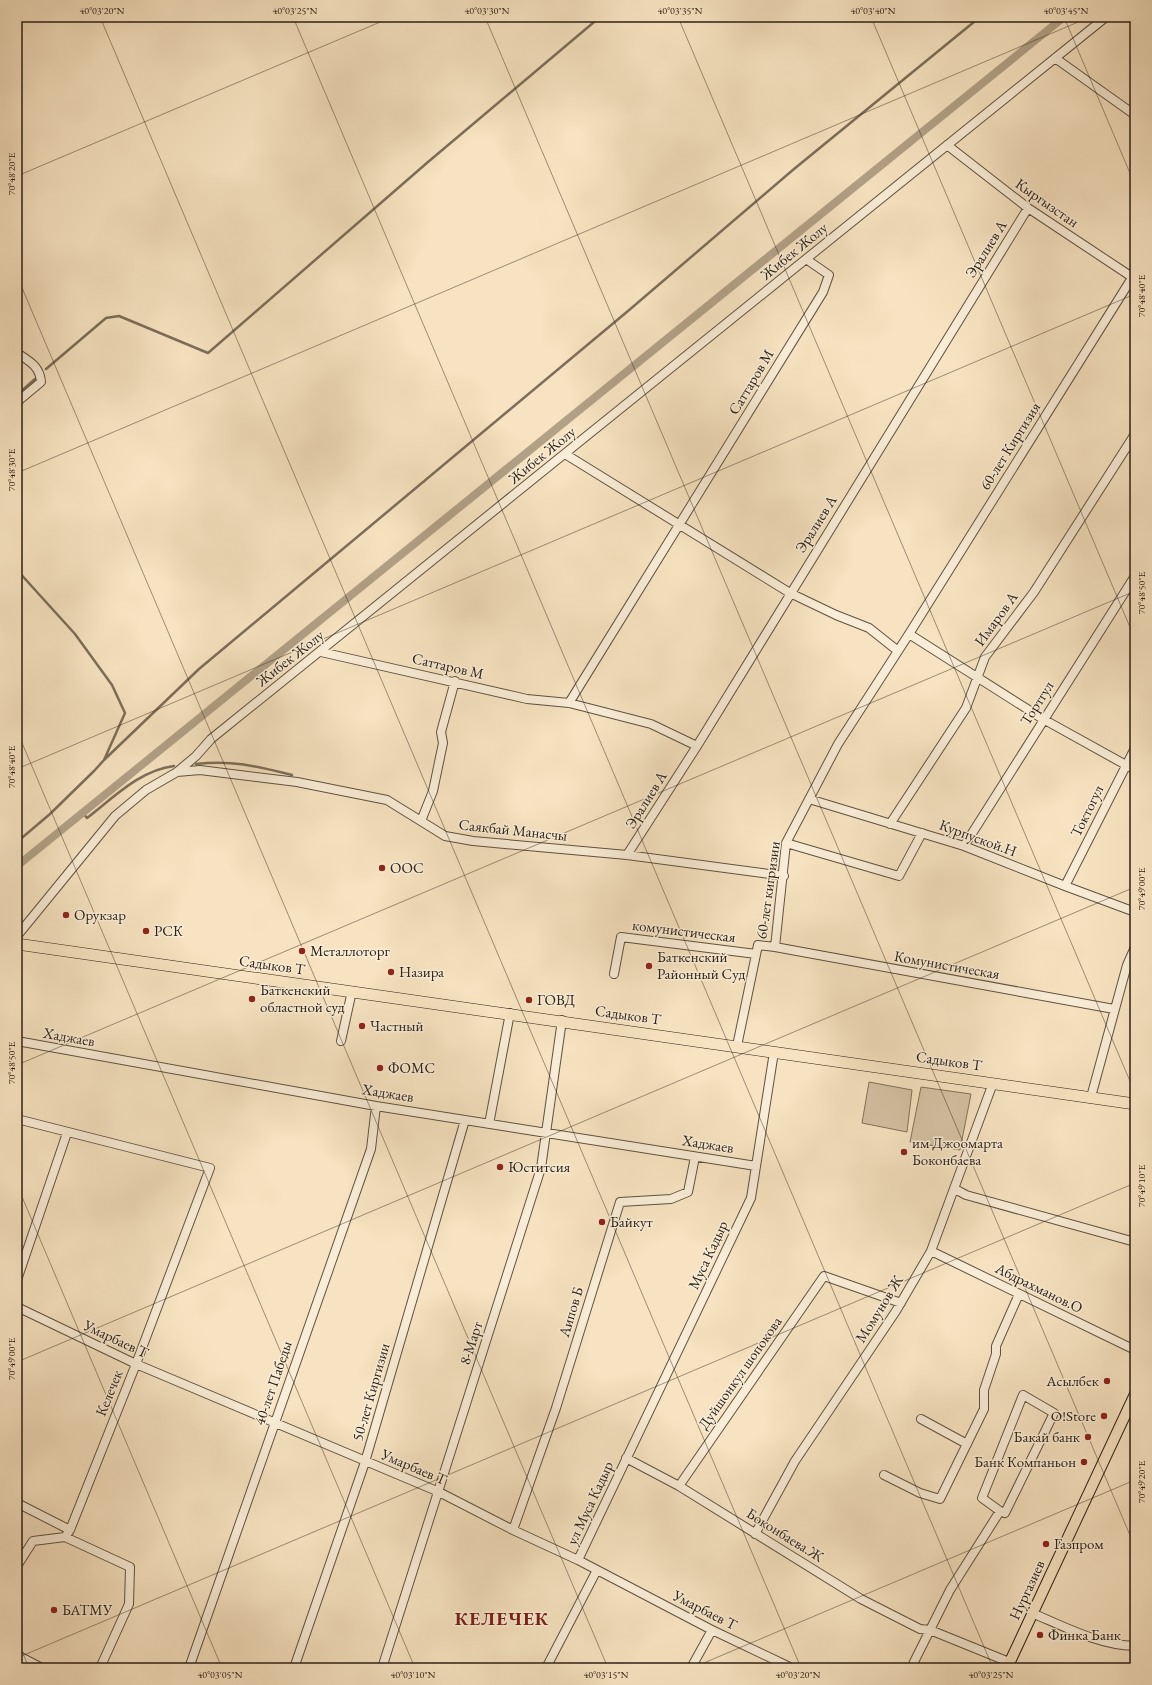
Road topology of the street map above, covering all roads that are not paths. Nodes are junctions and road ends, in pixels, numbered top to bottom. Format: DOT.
graph roads {
  1 [pos="1106,17"];
  2 [pos="1055,58"];
  3 [pos="1135,115"];
  4 [pos="946,145"];
  5 [pos="1028,208"];
  6 [pos="806,259"];
  7 [pos="1134,276"];
  8 [pos="17,353"];
  9 [pos="17,402"];
  10 [pos="1135,434"];
  11 [pos="565,454"];
  12 [pos="680,526"];
  13 [pos="1135,576"];
  14 [pos="790,593"];
  15 [pos="909,634"];
  16 [pos="898,650"];
  17 [pos="321,652"];
  18 [pos="978,678"];
  19 [pos="455,681"];
  20 [pos="569,703"];
  21 [pos="1044,719"];
  22 [pos="697,746"];
  23 [pos="1135,748"];
  24 [pos="1126,764"];
  25 [pos="1135,770"];
  26 [pos="177,772"];
  27 [pos="809,799"];
  28 [pos="421,821"];
  29 [pos="890,824"];
  30 [pos="922,834"];
  31 [pos="786,843"];
  32 [pos="964,846"];
  33 [pos="627,855"];
  34 [pos="784,876"];
  35 [pos="1065,886"];
  36 [pos="1134,911"];
  37 [pos="19,941"];
  38 [pos="1135,947"];
  39 [pos="775,948"];
  40 [pos="756,954"];
  41 [pos="614,974"];
  42 [pos="352,991"];
  43 [pos="1114,1009"];
  44 [pos="510,1013"];
  45 [pos="562,1020"];
  46 [pos="17,1041"];
  47 [pos="341,1041"];
  48 [pos="737,1046"];
  49 [pos="774,1052"];
  50 [pos="993,1083"];
  51 [pos="1091,1097"];
  52 [pos="1135,1104"];
  53 [pos="376,1106"];
  54 [pos="17,1119"];
  55 [pos="465,1120"];
  56 [pos="489,1124"];
  57 [pos="67,1133"];
  58 [pos="546,1133"];
  59 [pos="695,1157"];
  60 [pos="756,1166"];
  61 [pos="954,1189"];
  62 [pos="1135,1242"];
  63 [pos="931,1251"];
  64 [pos="17,1280"];
  65 [pos="1019,1294"];
  66 [pos="901,1303"];
  67 [pos="17,1307"];
  68 [pos="1135,1350"];
  69 [pos="136,1364"];
  70 [pos="1135,1394"];
  71 [pos="921,1419"];
  72 [pos="274,1423"];
  73 [pos="967,1444"];
  74 [pos="626,1458"];
  75 [pos="365,1462"];
  76 [pos="884,1475"];
  77 [pos="679,1486"];
  78 [pos="439,1492"];
  79 [pos="17,1503"];
  80 [pos="1000,1511"];
  81 [pos="513,1530"];
  82 [pos="67,1534"];
  83 [pos="755,1534"];
  84 [pos="578,1560"];
  85 [pos="17,1566"];
  86 [pos="597,1570"];
  87 [pos="1032,1614"];
  88 [pos="712,1630"];
  89 [pos="930,1630"];
  90 [pos="1135,1646"];
  91 [pos="17,1655"];
  92 [pos="1008,1665"];
  93 [pos="42,1668"];
  94 [pos="100,1668"];
  95 [pos="189,1668"];
  96 [pos="294,1668"];
  97 [pos="382,1668"];
  98 [pos="546,1668"];
  99 [pos="691,1668"];
  100 [pos="792,1668"];
  101 [pos="911,1668"];
  1 -- 2 [label="street, Жибек Жолу"];
  2 -- 3 [label="street"];
  2 -- 4 [label="street, Жибек Жолу"];
  4 -- 5 [label="street, Кыргызстан"];
  4 -- 6 [label="street, Жибек Жолу"];
  5 -- 7 [label="street, Кыргызстан"];
  5 -- 14 [label="street, Эралиев А"];
  6 -- 11 [label="street, Жибек Жолу"];
  6 -- 12 [label="street, Саттаров М"];
  7 -- 15 [label="street, 60-лет Киргизия"];
  8 -- 9 [label="street"];
  10 -- 18 [label="street, Имаров А"];
  11 -- 12 [label="street"];
  11 -- 17 [label="street, Жибек Жолу"];
  12 -- 14 [label="street"];
  12 -- 20 [label="street, Саттаров М"];
  13 -- 21 [label="street, Тортгул"];
  14 -- 16 [label="street"];
  14 -- 22 [label="street, Эралиев А"];
  15 -- 16 [label="street, 60-лет Киргизия"];
  15 -- 18 [label="street"];
  16 -- 27 [label="street, 60-лет кигризии"];
  17 -- 19 [label="street, Саттаров М"];
  17 -- 26 [label="street, Жибек Жолу"];
  18 -- 21 [label="street"];
  18 -- 29 [label="street, Имаров А"];
  19 -- 20 [label="street, Саттаров М"];
  19 -- 28 [label="street"];
  20 -- 22 [label="street, Саттаров М"];
  21 -- 24 [label="street"];
  21 -- 32 [label="street, Тортгул"];
  22 -- 33 [label="street, Эралиев А"];
  23 -- 24 [label="street, Токтогул"];
  24 -- 25 [label="street"];
  24 -- 35 [label="street, Токтогул"];
  26 -- 28 [label="street, Саякбай Манасчы"];
  26 -- 37 [label="street, Жибек Жолу"];
  27 -- 29 [label="street, Курпуской.Н"];
  27 -- 31 [label="street, 60-лет кигризии"];
  28 -- 33 [label="street, Саякбай Манасчы"];
  29 -- 30 [label="street, Курпуской.Н"];
  30 -- 31 [label="street"];
  30 -- 32 [label="street, Курпуской.Н"];
  31 -- 34 [label="street, 60-лет кигризии"];
  32 -- 35 [label="street, Курпуской.Н"];
  33 -- 34 [label="street, Саякбай Манасчы"];
  34 -- 39 [label="street, 60-лет кигризии"];
  35 -- 36 [label="street, Курпуской.Н"];
  37 -- 42 [label="highway, Садыков Т"];
  38 -- 43 [label="street"];
  39 -- 40 [label="street, 60-лет кигризии"];
  39 -- 43 [label="street, Комунистическая"];
  40 -- 41 [label="street, комунистическая"];
  40 -- 48 [label="street, 60-лет кигризии"];
  42 -- 44 [label="highway, Садыков Т"];
  42 -- 47 [label="street"];
  43 -- 51 [label="street"];
  44 -- 45 [label="highway, Садыков Т"];
  44 -- 56 [label="street"];
  45 -- 48 [label="highway, Садыков Т"];
  45 -- 58 [label="street, 8-Март"];
  46 -- 53 [label="street, Хаджаев"];
  48 -- 49 [label="highway, Садыков Т"];
  49 -- 50 [label="highway, Садыков Т"];
  49 -- 60 [label="street, Муса Кадыр"];
  50 -- 51 [label="highway, Садыков Т"];
  50 -- 61 [label="street, Момунов Ж"];
  51 -- 52 [label="highway, Садыков Т"];
  53 -- 55 [label="street, Хаджаев"];
  53 -- 72 [label="street, 40-лет Пабеды"];
  54 -- 57 [label="street"];
  55 -- 56 [label="street, Хаджаев"];
  55 -- 75 [label="street, 50-лет Киргизии"];
  56 -- 58 [label="street, Хаджаев"];
  57 -- 64 [label="street"];
  57 -- 69 [label="street, Келечек"];
  58 -- 59 [label="street, Хаджаев"];
  58 -- 78 [label="street, 8-Март"];
  59 -- 60 [label="street, Хаджаев"];
  59 -- 81 [label="street, Аипов Б"];
  60 -- 74 [label="street, Муса Кадыр"];
  61 -- 62 [label="street"];
  61 -- 63 [label="street, Момунов Ж"];
  63 -- 65 [label="street, Абдрахманов.О"];
  63 -- 66 [label="street, Момунов Ж"];
  65 -- 68 [label="street, Абдрахманов.О"];
  65 -- 73 [label="street"];
  66 -- 77 [label="street, Дуйшонкул шопокова"];
  66 -- 83 [label="street, Момунов Ж"];
  67 -- 69 [label="street, Умарбаев Т"];
  69 -- 72 [label="street, Умарбаев Т"];
  69 -- 82 [label="street, Келечек"];
  70 -- 87 [label="main road, Нургазиев"];
  71 -- 73 [label="street"];
  72 -- 75 [label="street, Умарбаев Т"];
  72 -- 95 [label="street, 40-лет Пабеды"];
  73 -- 76 [label="street"];
  74 -- 77 [label="street, Боконбаева.Ж"];
  74 -- 84 [label="street, ул Муса Кадыр"];
  75 -- 78 [label="street, Умарбаев Т"];
  75 -- 96 [label="street, 50-лет Киргизии"];
  77 -- 83 [label="street, Боконбаева.Ж"];
  78 -- 81 [label="street, Умарбаев Т"];
  78 -- 97 [label="street, 8-Март"];
  79 -- 82 [label="street"];
  80 -- 80 [label="street"];
  80 -- 89 [label="street"];
  81 -- 84 [label="street, Умарбаев Т"];
  82 -- 85 [label="street"];
  82 -- 94 [label="street"];
  83 -- 89 [label="street, Боконбаева.Ж"];
  84 -- 86 [label="street, Умарбаев Т"];
  86 -- 88 [label="street, Умарбаев Т"];
  86 -- 98 [label="street"];
  87 -- 90 [label="street"];
  87 -- 92 [label="main road, Нургазиев"];
  88 -- 99 [label="street"];
  88 -- 100 [label="street, Умарбаев Т"];
  89 -- 92 [label="street, Боконбаева.Ж"];
  89 -- 101 [label="street"];
  91 -- 93 [label="street"];
}
